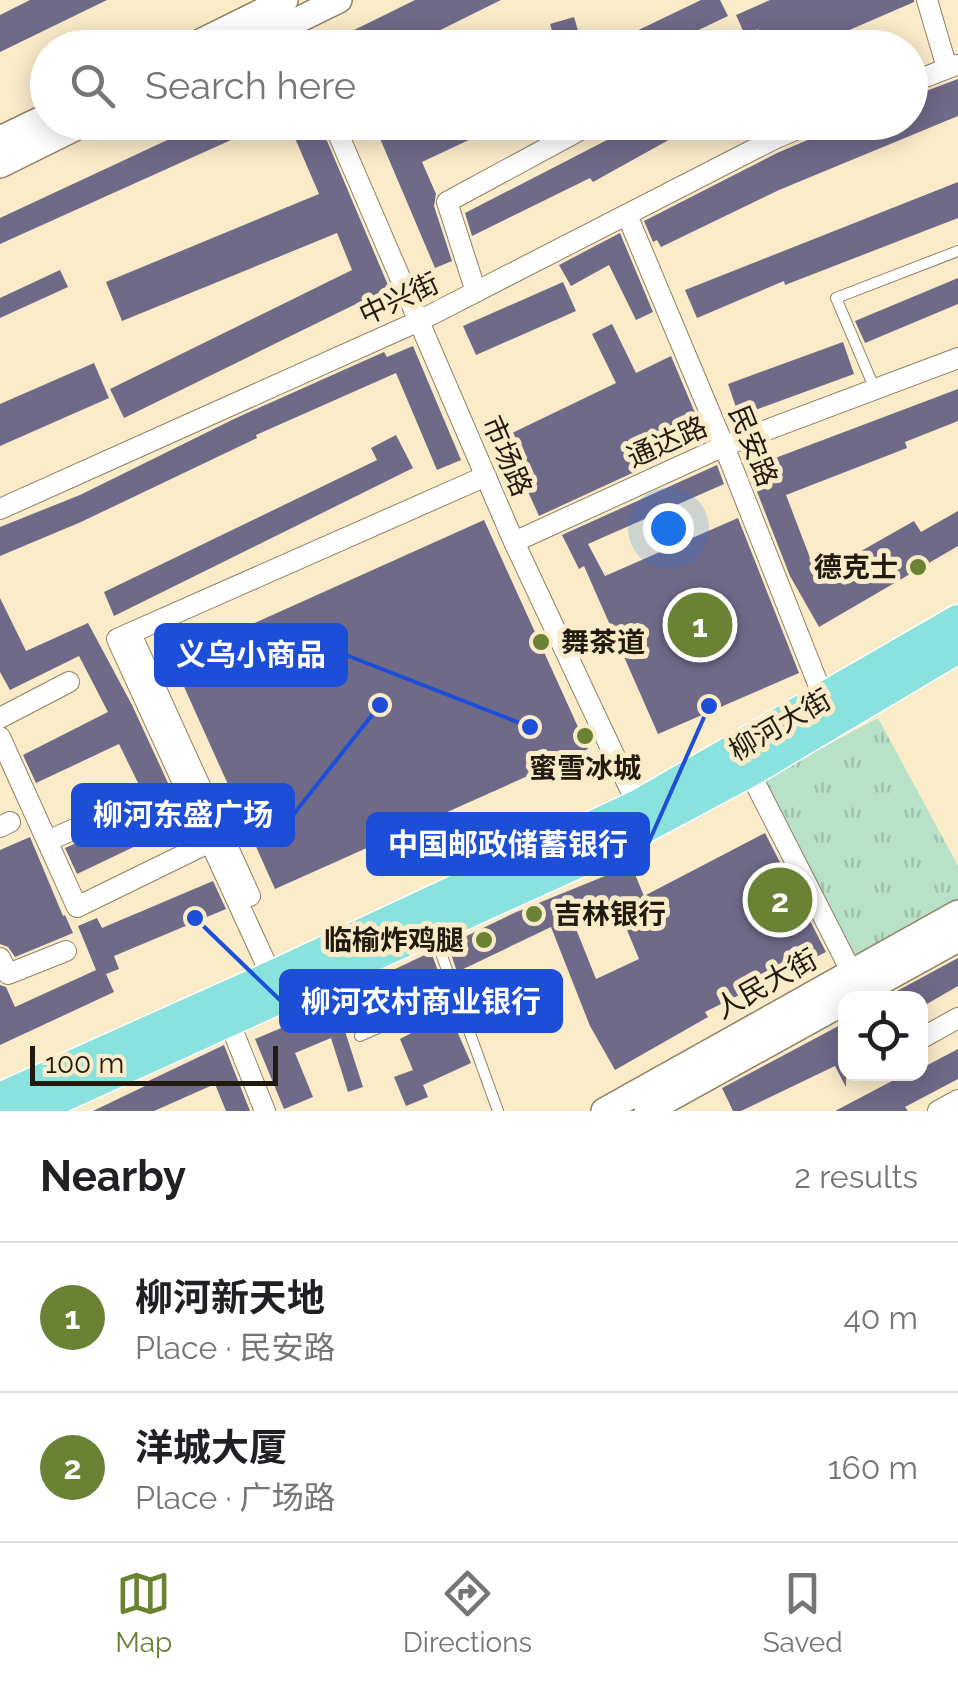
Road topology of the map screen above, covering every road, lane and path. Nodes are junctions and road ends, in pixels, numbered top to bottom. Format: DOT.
graph roads {
  1 [pos="339,0"];
  2 [pos="927,0"];
  3 [pos="288,15"];
  4 [pos="243,30"];
  5 [pos="267,30"];
  6 [pos="953,66"];
  7 [pos="928,76"];
  8 [pos="30,125"];
  9 [pos="0,139"];
  10 [pos="51,140"];
  11 [pos="342,140"];
  12 [pos="561,140"];
  13 [pos="770,140"];
  14 [pos="0,165"];
  15 [pos="627,214"];
  16 [pos="958,251"];
  17 [pos="476,292"];
  18 [pos="419,322"];
  19 [pos="958,358"];
  20 [pos="874,387"];
  21 [pos="724,446"];
  22 [pos="486,476"];
  23 [pos="0,509"];
  24 [pos="514,542"];
  25 [pos="958,621"];
  26 [pos="124,636"];
  27 [pos="958,647"];
  28 [pos="69,682"];
  29 [pos="824,699"];
  30 [pos="0,718"];
  31 [pos="0,737"];
  32 [pos="749,771"];
  33 [pos="137,802"];
  34 [pos="638,806"];
  35 [pos="47,841"];
  36 [pos="210,842"];
  37 [pos="958,913"];
  38 [pos="432,930"];
  39 [pos="958,939"];
  40 [pos="66,951"];
  41 [pos="0,958"];
  42 [pos="278,974"];
  43 [pos="845,991"];
  44 [pos="846,991"];
  45 [pos="847,991"];
  46 [pos="456,994"];
  47 [pos="838,995"];
  48 [pos="838,997"];
  49 [pos="958,1018"];
  50 [pos="228,1022"];
  51 [pos="928,1035"];
  52 [pos="360,1036"];
  53 [pos="0,1098"];
  54 [pos="958,1100"];
  55 [pos="680,1103"];
  56 [pos="29,1111"];
  57 [pos="264,1111"];
  58 [pos="498,1111"];
  59 [pos="604,1111"];
  60 [pos="647,1111"];
  61 [pos="938,1111"];
  1 -- 3 [label="street"];
  2 -- 6 [label="street"];
  3 -- 4 [label="street"];
  3 -- 5 [label="street"];
  6 -- 7 [label="street"];
  8 -- 9 [label="street"];
  10 -- 14 [label="street"];
  11 -- 18 [label="street, 市场路"];
  12 -- 17 [label="street"];
  13 -- 15 [label="street, 中兴街"];
  15 -- 17 [label="street, 中兴街"];
  15 -- 21 [label="street, 民安路"];
  16 -- 20 [label="lane"];
  17 -- 18 [label="street, 中兴街"];
  18 -- 22 [label="street, 市场路"];
  18 -- 23 [label="street, 中兴街"];
  19 -- 20 [label="street, 通达路"];
  20 -- 21 [label="street, 通达路"];
  21 -- 24 [label="street, 通达路"];
  21 -- 29 [label="street, 民安路"];
  22 -- 24 [label="street, 市场路"];
  22 -- 26 [label="street"];
  24 -- 34 [label="street, 市场路"];
  25 -- 29 [label="main road, 柳河大街"];
  26 -- 36 [label="street"];
  26 -- 42 [label="street"];
  27 -- 32 [label="main road, 柳河大街"];
  28 -- 30 [label="street"];
  29 -- 34 [label="main road, 柳河大街"];
  31 -- 35 [label="street"];
  32 -- 38 [label="main road, 柳河大街"];
  32 -- 43 [label="street"];
  33 -- 35 [label="street"];
  34 -- 42 [label="main road, 柳河大街"];
  35 -- 36 [label="street"];
  36 -- 42 [label="street"];
  37 -- 44 [label="street, 人民大街"];
  38 -- 46 [label="lane"];
  38 -- 50 [label="main road, 柳河大街"];
  39 -- 45 [label="street, 人民大街"];
  40 -- 41 [label="street"];
  42 -- 53 [label="main road, 柳河大街"];
  46 -- 52 [label="lane"];
  46 -- 58 [label="lane"];
  47 -- 59 [label="street, 人民大街"];
  48 -- 55 [label="street, 人民大街"];
  49 -- 51 [label="street"];
  50 -- 56 [label="main road, 柳河大街"];
  50 -- 57 [label="street"];
  54 -- 61 [label="street"];
  55 -- 60 [label="street, 人民大街"];
}
